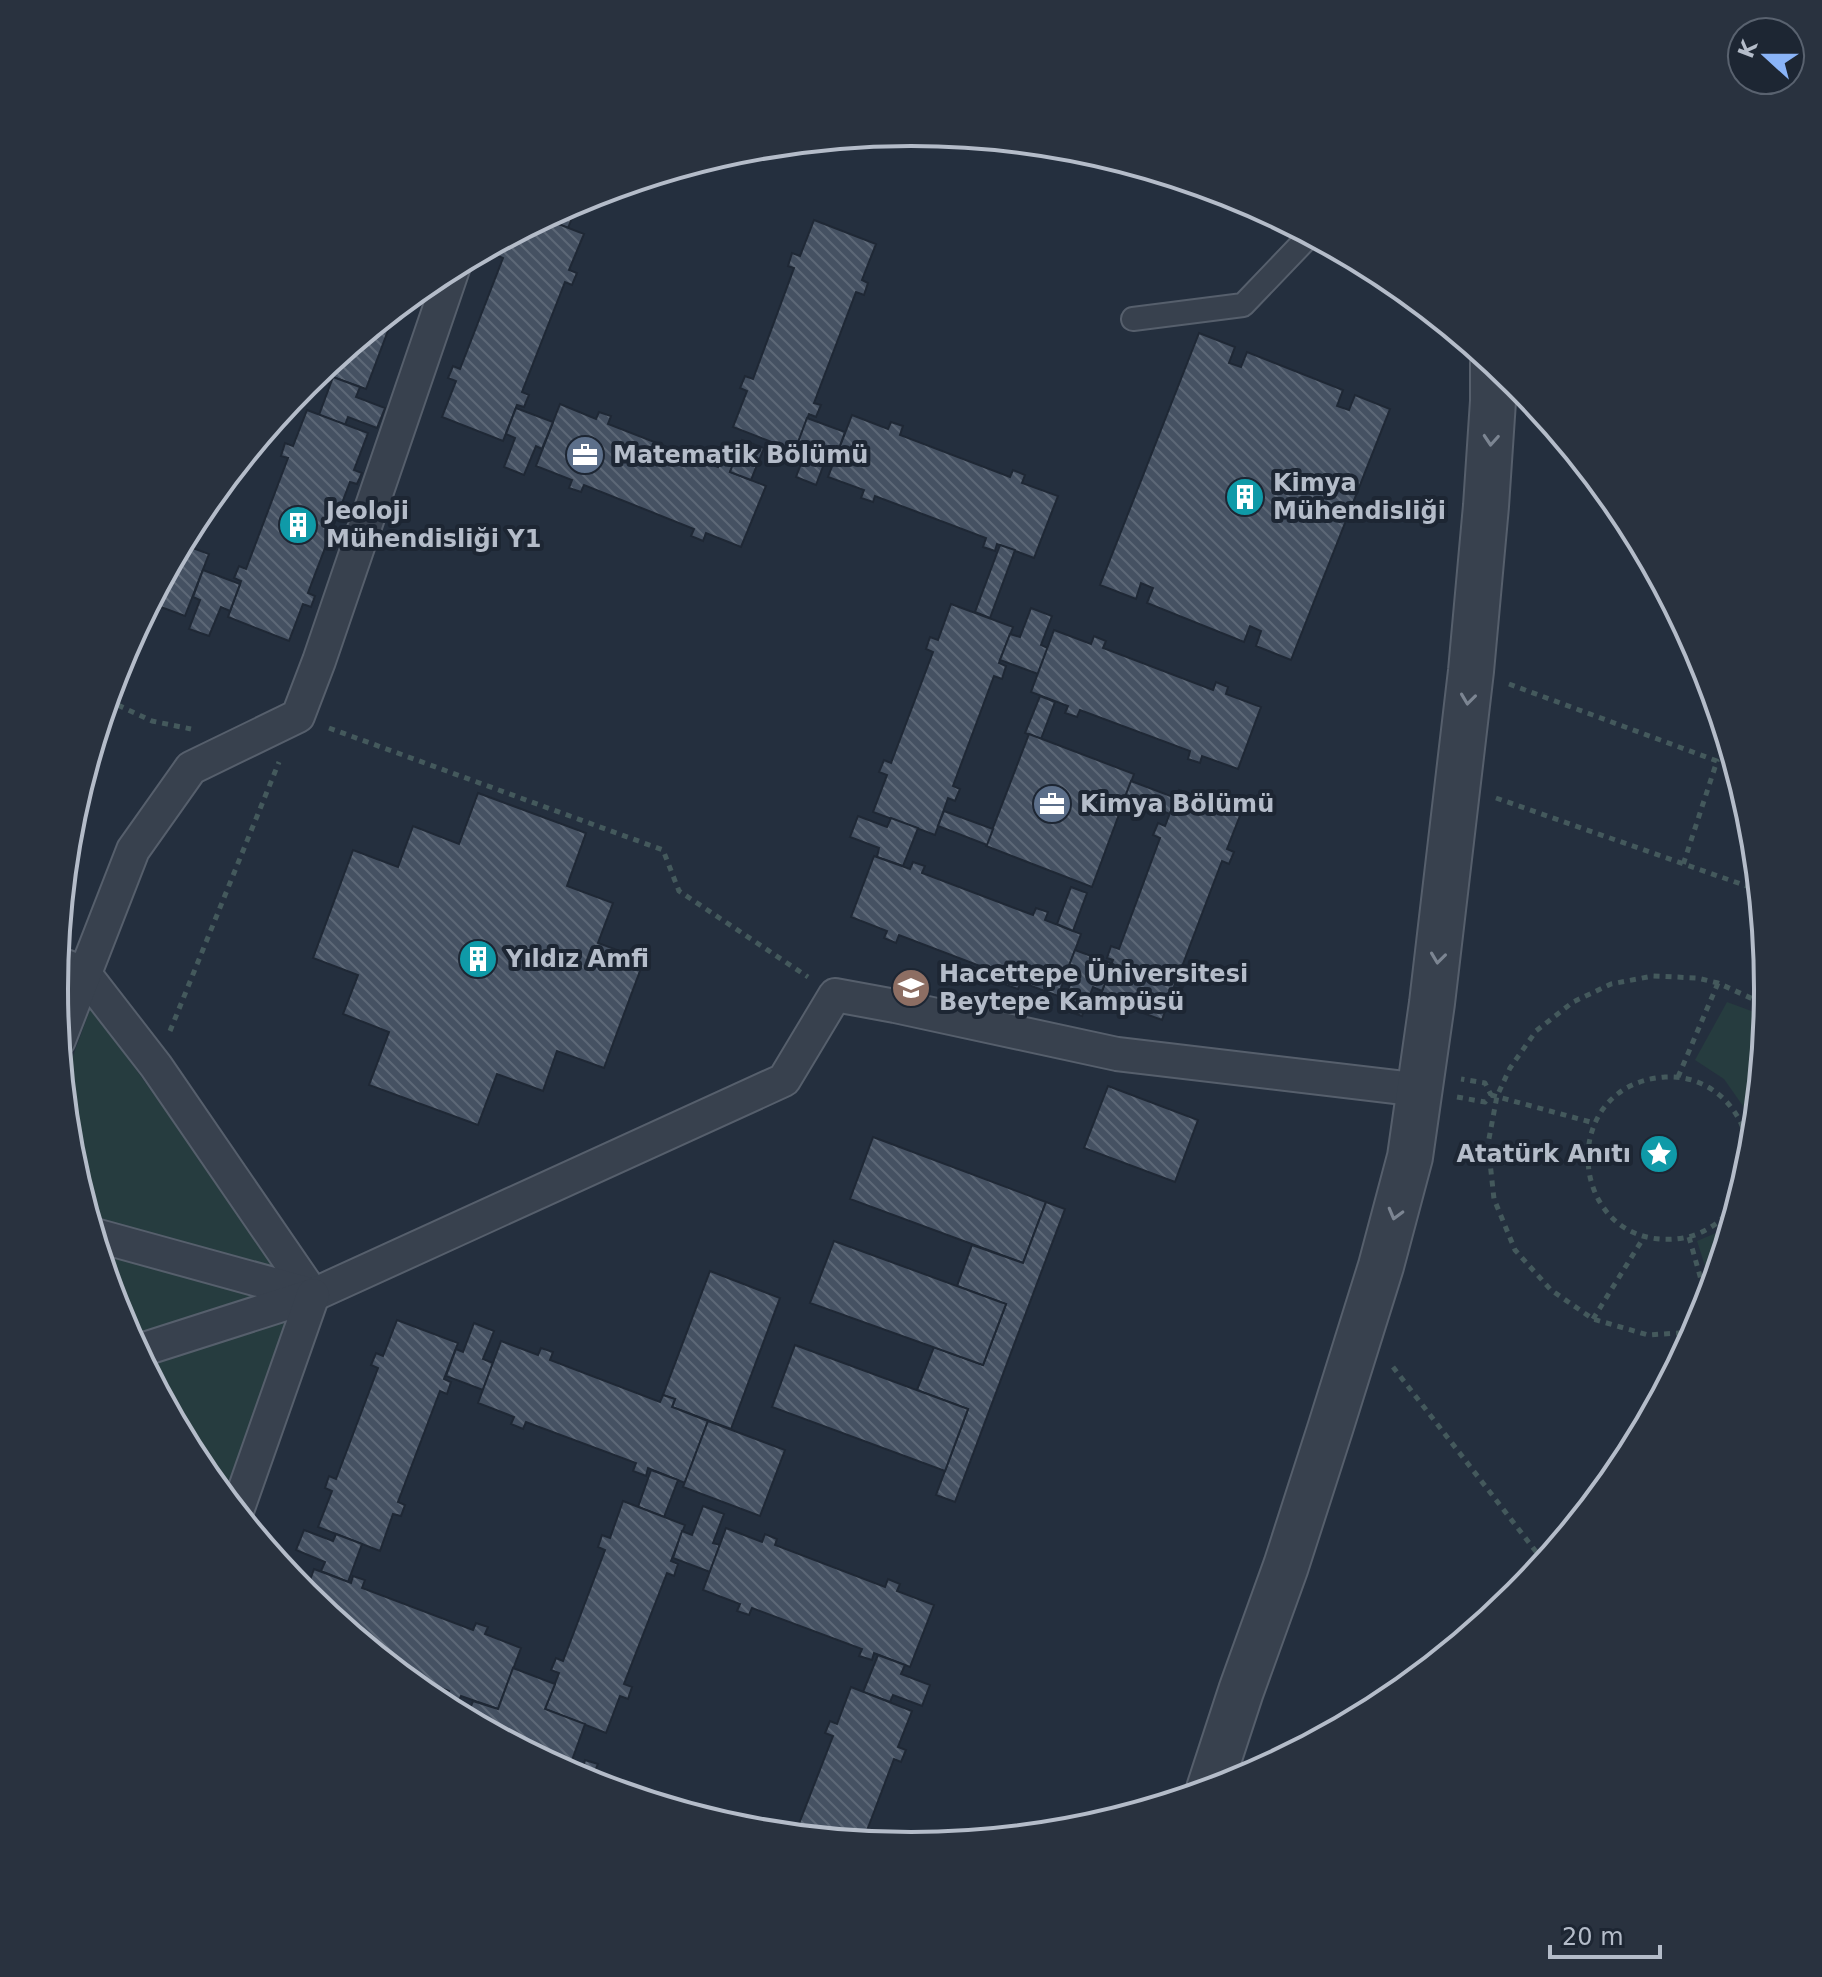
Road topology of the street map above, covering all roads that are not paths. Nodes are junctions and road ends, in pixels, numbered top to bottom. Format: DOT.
graph roads {
  1 [pos="1303,242"];
  2 [pos="447,285"];
  3 [pos="1133,319"];
  4 [pos="1493,379"];
  5 [pos="70,968"];
  6 [pos="1444,1089"];
  7 [pos="107,1238"];
  8 [pos="313,1295"];
  9 [pos="149,1348"];
  10 [pos="241,1500"];
  11 [pos="1214,1775"];
  1 -- 3 [label="lane"];
  2 -- 5 [label="street"];
  4 -- 6 [label="street, one-way"];
  5 -- 8 [label="street"];
  6 -- 8 [label="street"];
  6 -- 11 [label="street, one-way"];
  7 -- 8 [label="street"];
  8 -- 9 [label="street"];
  8 -- 10 [label="street"];
}
